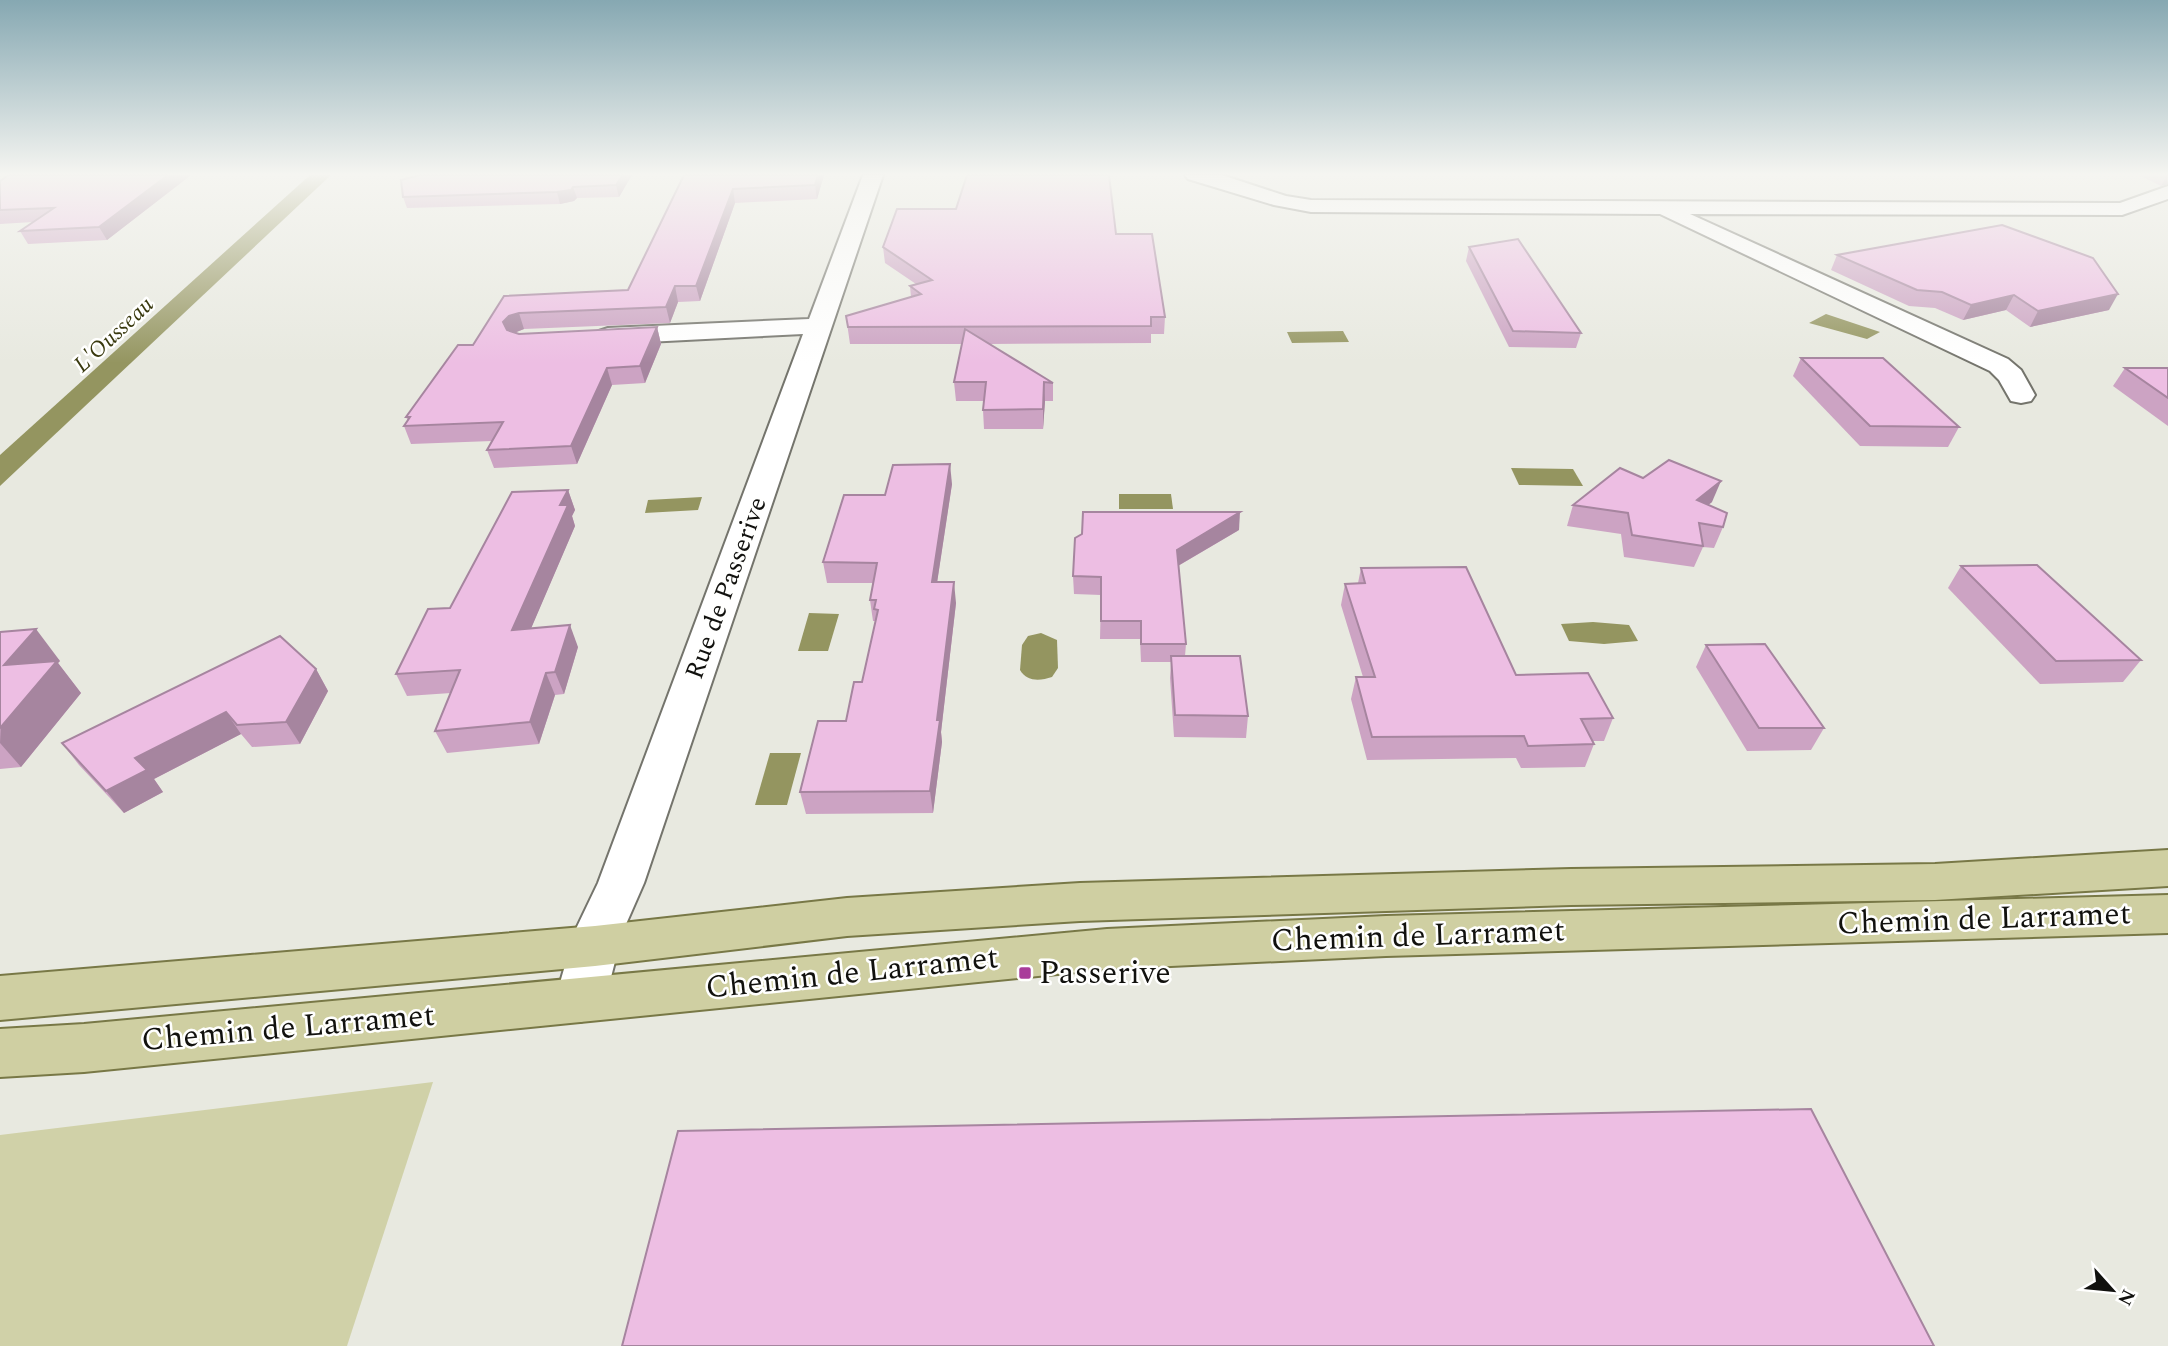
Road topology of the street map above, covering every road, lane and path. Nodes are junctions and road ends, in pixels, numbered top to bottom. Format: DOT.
graph roads {
  1 [pos="851,238"];
  2 [pos="1724,238"];
  3 [pos="819,326"];
  4 [pos="579,337"];
  5 [pos="2021,395"];
  6 [pos="2168,868"];
  7 [pos="2168,914"];
  8 [pos="595,946"];
  9 [pos="0,998"];
  10 [pos="580,1000"];
  11 [pos="0,1053"];
  1 -- 3 [label="street, Rue de Passerive"];
  2 -- 5 [label="street"];
  3 -- 4 [label="street"];
  3 -- 8 [label="street, Rue de Passerive"];
  6 -- 8 [label="main road, Chemin de Larramet"];
  7 -- 10 [label="main road, Chemin de Larramet"];
  8 -- 9 [label="main road, Chemin de Larramet"];
  8 -- 10 [label="street, Rue de Passerive"];
  10 -- 11 [label="main road, Chemin de Larramet"];
}
